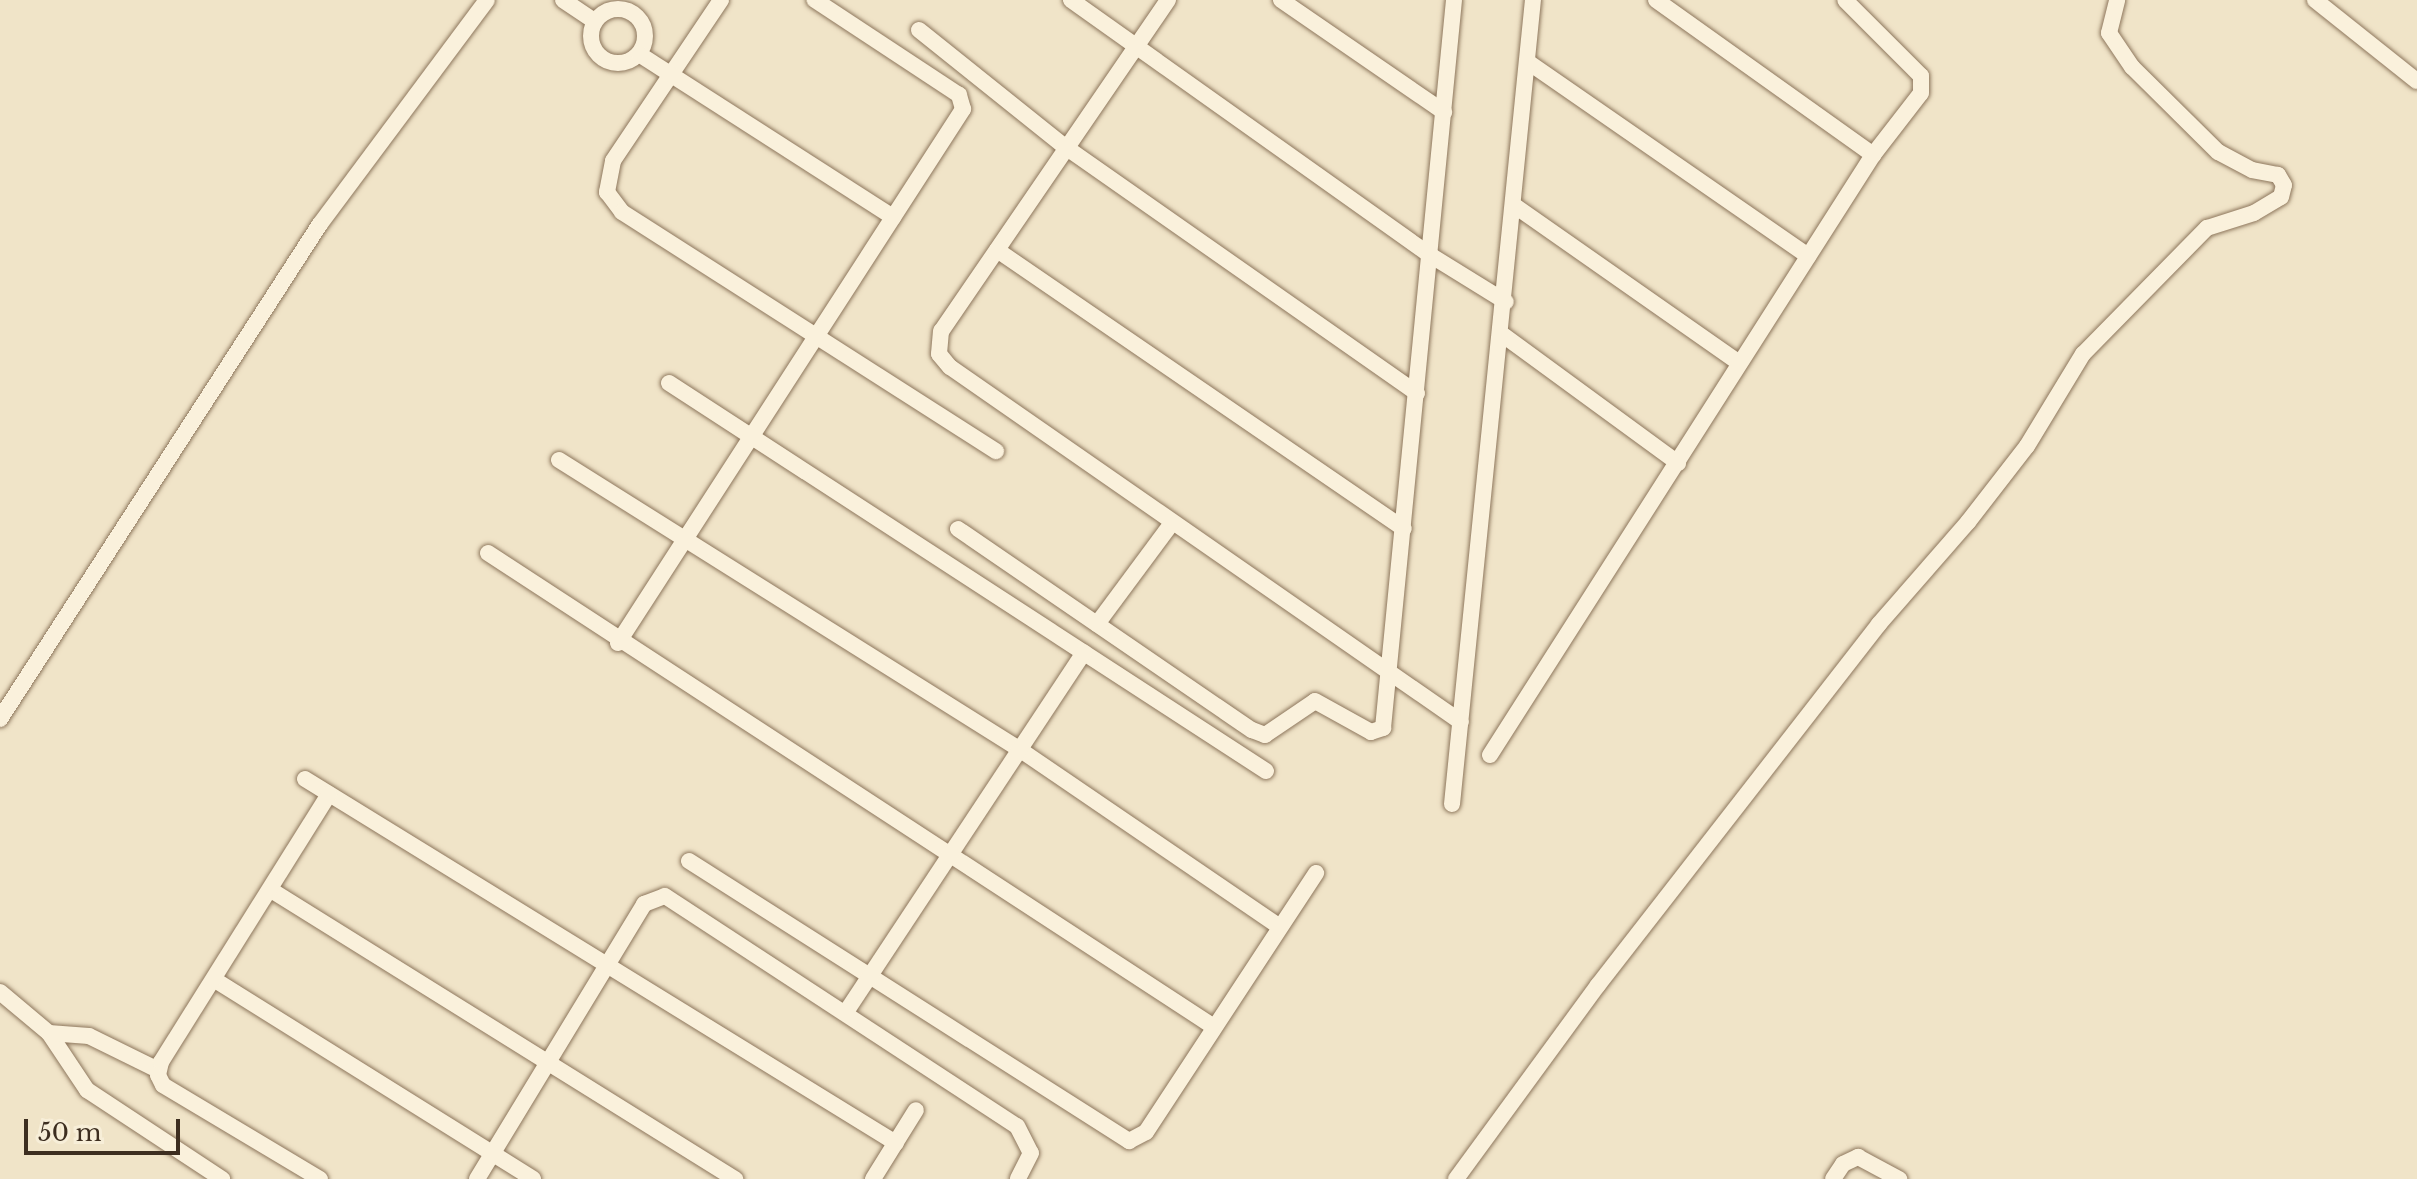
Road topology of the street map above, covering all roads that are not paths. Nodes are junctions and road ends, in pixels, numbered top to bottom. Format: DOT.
graph roads {
  1 [pos="487,0"];
  2 [pos="563,0"];
  3 [pos="721,0"];
  4 [pos="815,0"];
  5 [pos="1071,0"];
  6 [pos="1168,0"];
  7 [pos="1281,0"];
  8 [pos="1454,0"];
  9 [pos="1533,0"];
  10 [pos="1656,0"];
  11 [pos="1845,0"];
  12 [pos="2117,0"];
  13 [pos="2315,0"];
  14 [pos="594,21"];
  15 [pos="919,30"];
  16 [pos="1135,49"];
  17 [pos="639,54"];
  18 [pos="1528,62"];
  19 [pos="673,75"];
  20 [pos="2417,81"];
  21 [pos="1444,112"];
  22 [pos="1064,146"];
  23 [pos="1873,155"];
  24 [pos="1515,206"];
  25 [pos="893,217"];
  26 [pos="997,250"];
  27 [pos="1430,255"];
  28 [pos="1808,256"];
  29 [pos="1506,302"];
  30 [pos="1503,335"];
  31 [pos="819,338"];
  32 [pos="1739,363"];
  33 [pos="669,383"];
  34 [pos="1417,393"];
  35 [pos="755,438"];
  36 [pos="996,451"];
  37 [pos="559,460"];
  38 [pos="1678,463"];
  39 [pos="1172,523"];
  40 [pos="958,529"];
  41 [pos="1404,529"];
  42 [pos="688,540"];
  43 [pos="488,553"];
  44 [pos="1097,624"];
  45 [pos="618,643"];
  46 [pos="1084,653"];
  47 [pos="1390,675"];
  48 [pos="0,719"];
  49 [pos="1461,722"];
  50 [pos="1022,751"];
  51 [pos="1490,755"];
  52 [pos="1266,771"];
  53 [pos="305,779"];
  54 [pos="329,794"];
  55 [pos="1452,804"];
  56 [pos="950,858"];
  57 [pos="689,861"];
  58 [pos="1316,873"];
  59 [pos="271,890"];
  60 [pos="1280,927"];
  61 [pos="606,967"];
  62 [pos="871,975"];
  63 [pos="215,980"];
  64 [pos="0,992"];
  65 [pos="846,1012"];
  66 [pos="1214,1027"];
  67 [pos="49,1033"];
  68 [pos="549,1061"];
  69 [pos="158,1070"];
  70 [pos="916,1110"];
  71 [pos="896,1143"];
  72 [pos="492,1154"];
  73 [pos="222,1179"];
  74 [pos="320,1179"];
  75 [pos="477,1179"];
  76 [pos="533,1179"];
  77 [pos="735,1179"];
  78 [pos="873,1179"];
  79 [pos="1018,1179"];
  80 [pos="1456,1179"];
  81 [pos="1833,1179"];
  82 [pos="1899,1179"];
  1 -- 48 [label="street"];
  2 -- 14 [label="street"];
  3 -- 19 [label="street"];
  4 -- 25 [label="street"];
  5 -- 16 [label="street"];
  6 -- 16 [label="street"];
  7 -- 21 [label="street"];
  8 -- 21 [label="street"];
  9 -- 18 [label="street"];
  10 -- 23 [label="street"];
  11 -- 23 [label="street"];
  12 -- 80 [label="street"];
  13 -- 20 [label="street"];
  14 -- 17 [label="street"];
  14 -- 17 [label="street"];
  15 -- 22 [label="street"];
  16 -- 22 [label="street"];
  16 -- 27 [label="street"];
  17 -- 19 [label="street"];
  18 -- 24 [label="street"];
  18 -- 28 [label="street"];
  19 -- 25 [label="street"];
  19 -- 31 [label="street"];
  21 -- 27 [label="street"];
  22 -- 26 [label="street"];
  22 -- 34 [label="street"];
  23 -- 28 [label="street"];
  24 -- 29 [label="street"];
  24 -- 32 [label="street"];
  25 -- 31 [label="street"];
  26 -- 39 [label="street"];
  26 -- 41 [label="street"];
  27 -- 29 [label="street"];
  27 -- 34 [label="street"];
  28 -- 32 [label="street"];
  29 -- 30 [label="street"];
  30 -- 38 [label="street"];
  30 -- 49 [label="street"];
  31 -- 35 [label="street"];
  31 -- 36 [label="street"];
  32 -- 38 [label="street"];
  33 -- 35 [label="street"];
  34 -- 41 [label="street"];
  35 -- 42 [label="street"];
  35 -- 46 [label="street"];
  37 -- 42 [label="street"];
  38 -- 51 [label="street"];
  39 -- 44 [label="street"];
  39 -- 47 [label="street"];
  40 -- 44 [label="street"];
  41 -- 47 [label="street"];
  42 -- 45 [label="street"];
  42 -- 50 [label="street"];
  43 -- 45 [label="street"];
  44 -- 47 [label="street"];
  45 -- 56 [label="street"];
  46 -- 50 [label="street"];
  46 -- 52 [label="street"];
  47 -- 49 [label="street"];
  49 -- 55 [label="street"];
  50 -- 56 [label="street"];
  50 -- 60 [label="street"];
  53 -- 54 [label="street"];
  54 -- 59 [label="street"];
  54 -- 61 [label="street"];
  56 -- 62 [label="street"];
  56 -- 66 [label="street"];
  57 -- 62 [label="street"];
  58 -- 60 [label="street"];
  59 -- 63 [label="street"];
  59 -- 68 [label="street"];
  60 -- 66 [label="street"];
  61 -- 65 [label="street"];
  61 -- 68 [label="street"];
  61 -- 71 [label="street"];
  62 -- 65 [label="street"];
  62 -- 66 [label="street"];
  63 -- 69 [label="street"];
  63 -- 72 [label="street"];
  64 -- 67 [label="street"];
  65 -- 79 [label="street"];
  67 -- 69 [label="street"];
  67 -- 73 [label="street"];
  68 -- 72 [label="street"];
  68 -- 77 [label="street"];
  69 -- 74 [label="street"];
  70 -- 71 [label="street"];
  71 -- 78 [label="street"];
  72 -- 75 [label="street"];
  72 -- 76 [label="street"];
  81 -- 82 [label="street"];
}
